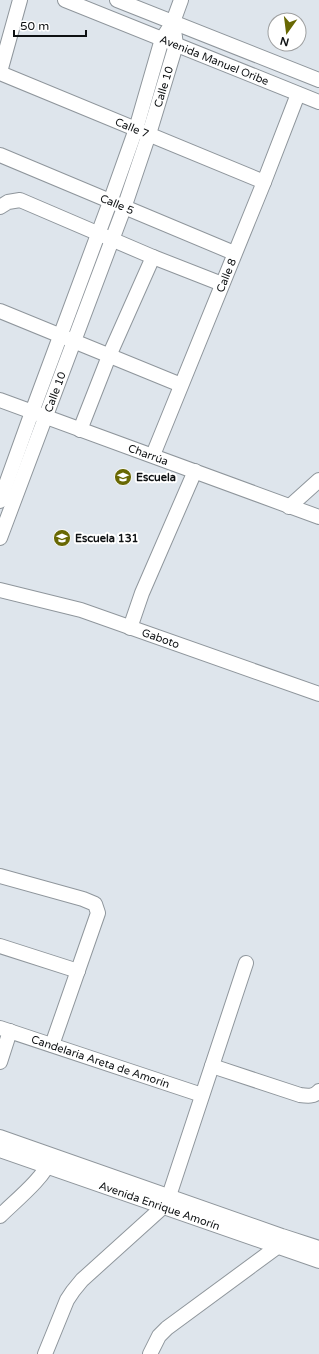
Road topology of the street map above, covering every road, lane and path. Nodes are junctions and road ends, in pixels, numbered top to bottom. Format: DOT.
graph roads {
  1 [pos="20,0"];
  2 [pos="65,0"];
  3 [pos="117,0"];
  4 [pos="181,0"];
  5 [pos="173,22"];
  6 [pos="162,39"];
  7 [pos="176,45"];
  8 [pos="0,73"];
  9 [pos="319,80"];
  10 [pos="298,94"];
  11 [pos="319,102"];
  12 [pos="136,128"];
  13 [pos="149,134"];
  14 [pos="0,155"];
  15 [pos="264,182"];
  16 [pos="110,202"];
  17 [pos="0,207"];
  18 [pos="124,208"];
  19 [pos="98,234"];
  20 [pos="112,240"];
  21 [pos="234,253"];
  22 [pos="153,257"];
  23 [pos="222,284"];
  24 [pos="0,311"];
  25 [pos="66,338"];
  26 [pos="109,356"];
  27 [pos="181,385"];
  28 [pos="0,400"];
  29 [pos="38,415"];
  30 [pos="80,430"];
  31 [pos="153,456"];
  32 [pos="195,471"];
  33 [pos="319,480"];
  34 [pos="4,498"];
  35 [pos="289,506"];
  36 [pos="319,517"];
  37 [pos="0,538"];
  38 [pos="0,590"];
  39 [pos="130,628"];
  40 [pos="319,694"];
  41 [pos="0,876"];
  42 [pos="0,946"];
  43 [pos="246,963"];
  44 [pos="78,971"];
  45 [pos="5,1029"];
  46 [pos="52,1045"];
  47 [pos="0,1062"];
  48 [pos="212,1066"];
  49 [pos="319,1091"];
  50 [pos="202,1095"];
  51 [pos="0,1138"];
  52 [pos="0,1150"];
  53 [pos="50,1161"];
  54 [pos="166,1201"];
  55 [pos="0,1216"];
  56 [pos="280,1242"];
  57 [pos="319,1248"];
  58 [pos="319,1261"];
  59 [pos="45,1354"];
  60 [pos="150,1354"];
  1 -- 8 [label="street"];
  2 -- 6 [label="street, Avenida Manuel Oribe"];
  3 -- 5 [label="street, Avenida Manuel Oribe"];
  4 -- 5 [label="street"];
  5 -- 6 [label="street, Calle 10"];
  5 -- 7 [label="street, Calle 10"];
  5 -- 9 [label="street, Avenida Manuel Oribe"];
  6 -- 7 [label="street, Avenida Manuel Oribe"];
  6 -- 12 [label="street, Calle 10"];
  7 -- 10 [label="street, Avenida Manuel Oribe"];
  7 -- 13 [label="street, Calle 10"];
  8 -- 12 [label="street, Calle 7"];
  10 -- 11 [label="street, Avenida Manuel Oribe"];
  10 -- 15 [label="street, Calle 8"];
  12 -- 13 [label="street, Calle 7"];
  12 -- 16 [label="street, Calle 10"];
  13 -- 15 [label="street, Calle 7"];
  13 -- 18 [label="street, Calle 10"];
  14 -- 16 [label="street, Calle 5"];
  15 -- 21 [label="street, Calle 8"];
  16 -- 18 [label="street, Calle 5"];
  16 -- 19 [label="street, Calle 10"];
  17 -- 19 [label="street"];
  18 -- 20 [label="street, Calle 10"];
  18 -- 21 [label="street, Calle 5"];
  19 -- 20 [label="street"];
  19 -- 25 [label="street, Calle 10"];
  20 -- 22 [label="street"];
  20 -- 25 [label="street, Calle 10"];
  21 -- 23 [label="street, Calle 8"];
  22 -- 23 [label="street"];
  22 -- 26 [label="street"];
  23 -- 27 [label="street, Calle 8"];
  24 -- 25 [label="street"];
  25 -- 26 [label="street"];
  25 -- 29 [label="street, Calle 10"];
  26 -- 27 [label="street"];
  26 -- 30 [label="street"];
  27 -- 31 [label="street, Calle 8"];
  28 -- 29 [label="street, Charrúa"];
  29 -- 30 [label="street, Charrúa"];
  29 -- 34 [label="street, Calle 10"];
  30 -- 31 [label="street, Charrúa"];
  31 -- 32 [label="street, Charrúa"];
  32 -- 35 [label="street, Charrúa"];
  32 -- 39 [label="street"];
  33 -- 35 [label="street"];
  34 -- 37 [label="street, Calle 10"];
  35 -- 36 [label="street, Charrúa"];
  38 -- 39 [label="street, Gaboto"];
  39 -- 40 [label="street, Gaboto"];
  41 -- 44 [label="street"];
  42 -- 44 [label="street"];
  43 -- 48 [label="street"];
  44 -- 46 [label="street"];
  45 -- 46 [label="street, Candelaria Areta de Amorín"];
  45 -- 47 [label="street"];
  46 -- 50 [label="street, Candelaria Areta de Amorín"];
  48 -- 49 [label="street"];
  48 -- 50 [label="street"];
  50 -- 54 [label="street"];
  51 -- 53 [label="street, Avenida Enrique Amorín"];
  52 -- 53 [label="street, Avenida Enrique Amorín"];
  53 -- 54 [label="street, Avenida Enrique Amorín"];
  53 -- 55 [label="street"];
  54 -- 56 [label="street, Avenida Enrique Amorín"];
  54 -- 59 [label="street"];
  56 -- 57 [label="street, Avenida Enrique Amorín"];
  56 -- 58 [label="street, Avenida Enrique Amorín"];
  56 -- 60 [label="street"];
}
